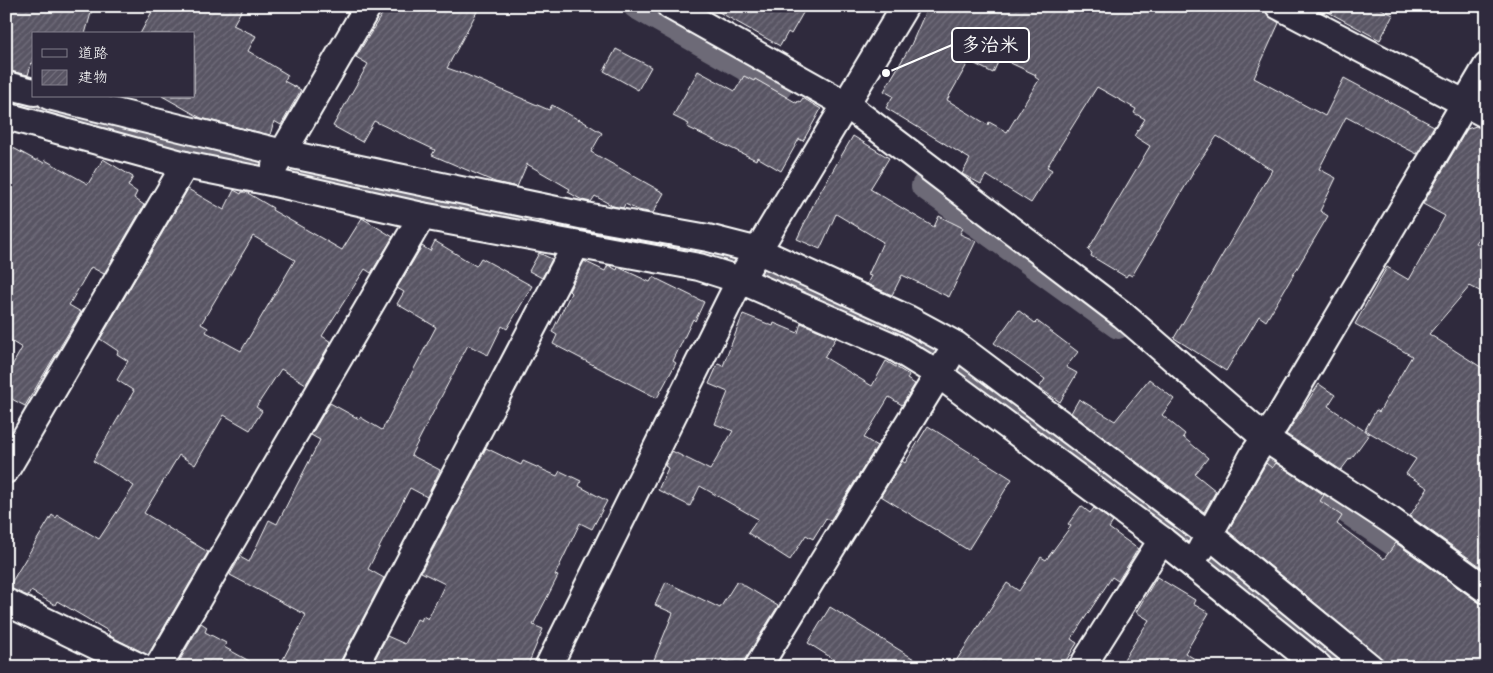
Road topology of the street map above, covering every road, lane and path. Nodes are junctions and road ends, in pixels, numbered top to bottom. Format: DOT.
graph roads {
  1 [pos="368,6"];
  2 [pos="670,6"];
  3 [pos="905,6"];
  4 [pos="1279,6"];
  5 [pos="1487,66"];
  6 [pos="6,85"];
  7 [pos="32,92"];
  8 [pos="55,98"];
  9 [pos="847,105"];
  10 [pos="1476,109"];
  11 [pos="6,116"];
  12 [pos="186,164"];
  13 [pos="275,166"];
  14 [pos="422,216"];
  15 [pos="576,244"];
  16 [pos="750,265"];
  17 [pos="947,360"];
  18 [pos="1266,438"];
  19 [pos="6,470"];
  20 [pos="1162,540"];
  21 [pos="1201,550"];
  22 [pos="1487,590"];
  23 [pos="6,602"];
  24 [pos="140,667"];
  25 [pos="158,667"];
  26 [pos="354,667"];
  27 [pos="548,667"];
  28 [pos="758,667"];
  29 [pos="1082,667"];
  30 [pos="1319,667"];
  31 [pos="1370,667"];
  1 -- 13 [label="street"];
  2 -- 9 [label="street"];
  3 -- 9 [label="street"];
  4 -- 10 [label="street"];
  5 -- 10 [label="street"];
  6 -- 7 [label="street"];
  8 -- 13 [label="street"];
  9 -- 16 [label="street"];
  9 -- 18 [label="street"];
  10 -- 18 [label="street"];
  11 -- 12 [label="street"];
  12 -- 13 [label="street"];
  12 -- 19 [label="street"];
  13 -- 14 [label="street"];
  13 -- 16 [label="street"];
  14 -- 15 [label="street"];
  14 -- 25 [label="street"];
  15 -- 16 [label="street"];
  15 -- 26 [label="street"];
  16 -- 17 [label="street"];
  16 -- 17 [label="street"];
  16 -- 27 [label="street"];
  17 -- 20 [label="street"];
  17 -- 21 [label="street"];
  17 -- 28 [label="street"];
  18 -- 21 [label="street"];
  18 -- 22 [label="street"];
  20 -- 21 [label="street"];
  20 -- 29 [label="street"];
  21 -- 30 [label="street"];
  21 -- 31 [label="street"];
  23 -- 24 [label="street"];
}
